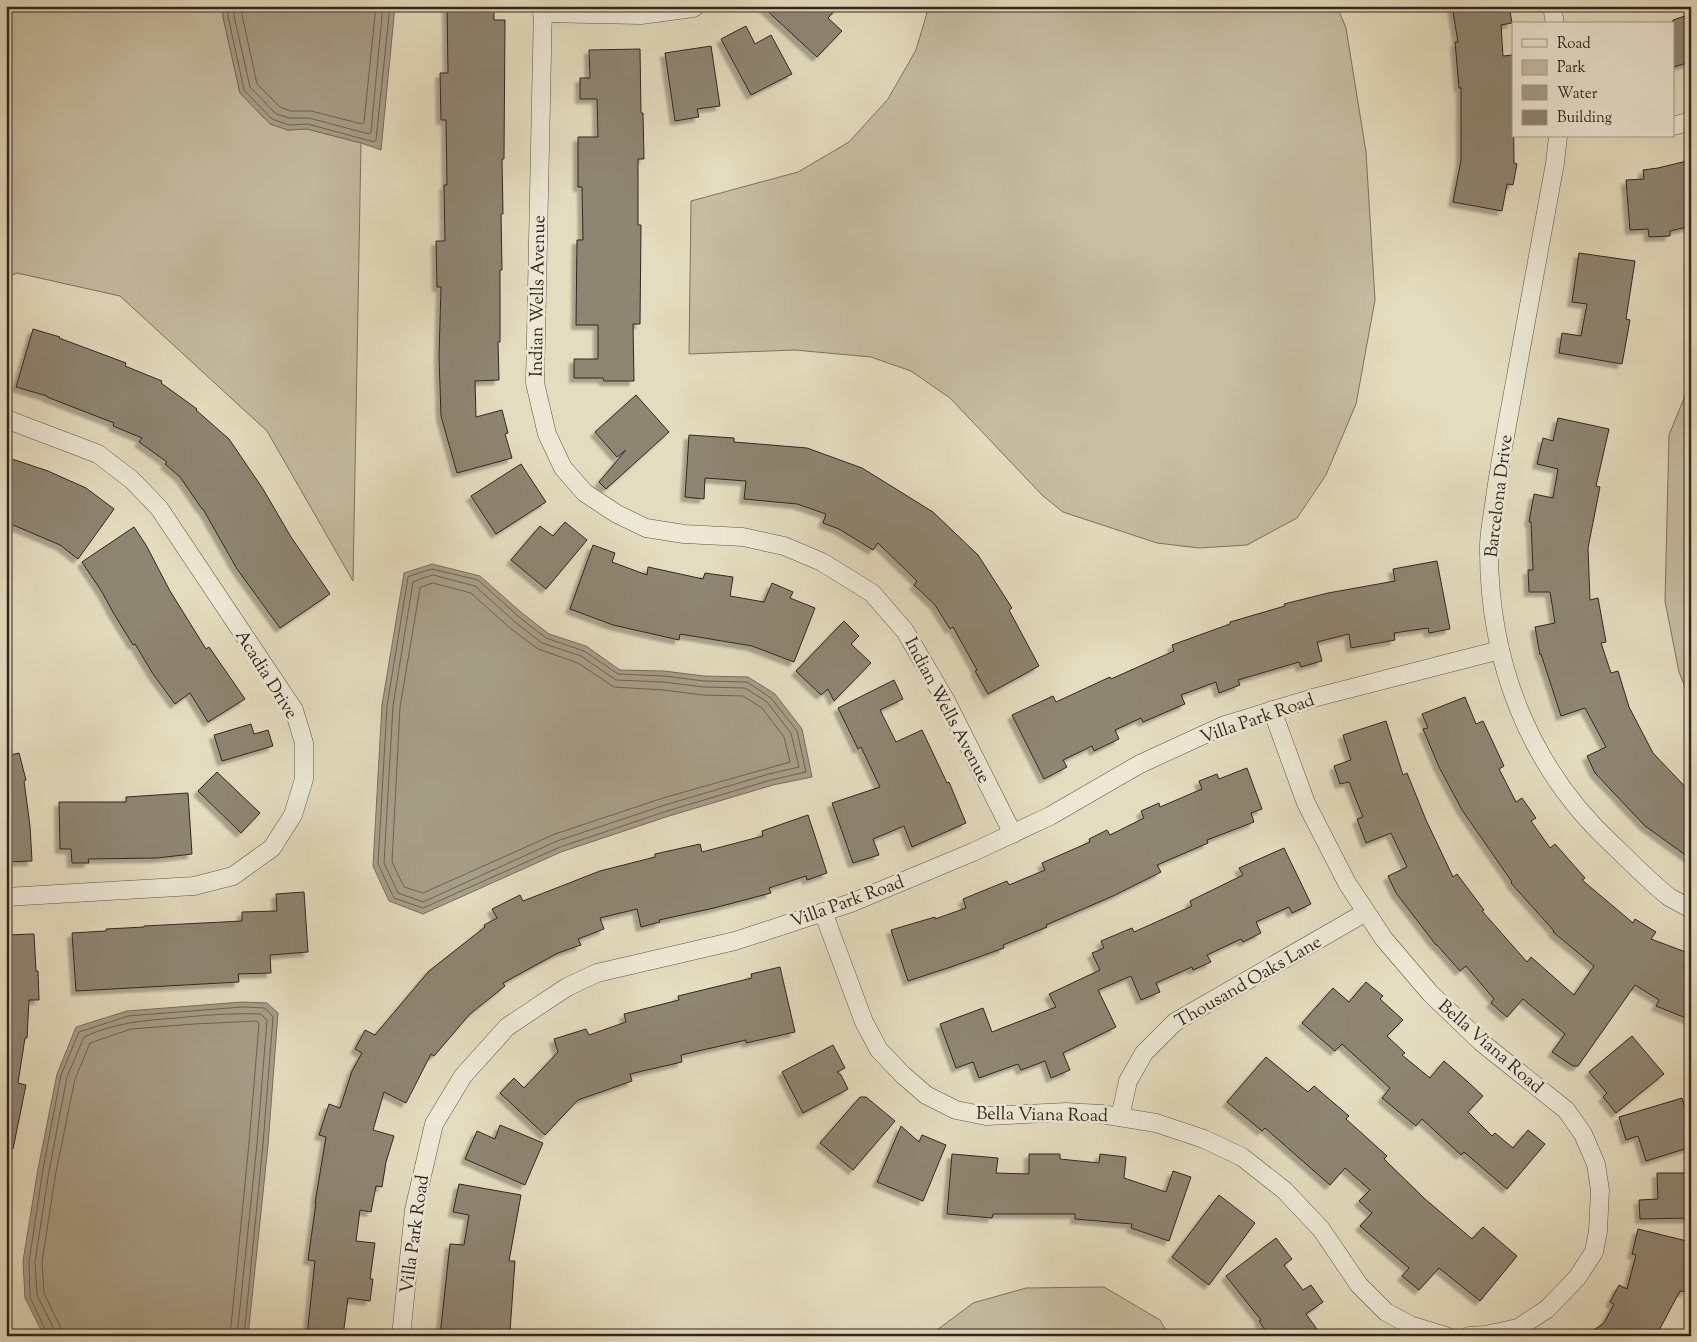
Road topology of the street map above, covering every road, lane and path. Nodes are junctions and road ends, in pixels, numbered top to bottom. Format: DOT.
graph roads {
  1 [pos="696,6"];
  2 [pos="1552,6"];
  3 [pos="542,10"];
  4 [pos="1556,22"];
  5 [pos="1691,121"];
  6 [pos="1674,126"];
  7 [pos="1558,138"];
  8 [pos="6,419"];
  9 [pos="1500,650"];
  10 [pos="1272,710"];
  11 [pos="1013,834"];
  12 [pos="6,897"];
  13 [pos="1691,909"];
  14 [pos="823,912"];
  15 [pos="1366,912"];
  16 [pos="1120,1117"];
  17 [pos="1428,1333"];
  18 [pos="401,1336"];
  19 [pos="1446,1336"];
  20 [pos="1469,1336"];
  1 -- 3 [label="street"];
  2 -- 4 [label="street"];
  3 -- 11 [label="street, Indian Wells Avenue"];
  5 -- 6 [label="street"];
  7 -- 9 [label="street, Barcelona Drive"];
  8 -- 12 [label="street, Acadia Drive"];
  9 -- 10 [label="street, Villa Park Road"];
  9 -- 13 [label="street, Barcelona Drive"];
  10 -- 11 [label="street, Villa Park Road"];
  10 -- 15 [label="street, Bella Viana Road"];
  11 -- 14 [label="street, Villa Park Road"];
  14 -- 16 [label="street, Bella Viana Road"];
  14 -- 18 [label="street, Villa Park Road"];
  15 -- 16 [label="street, Thousand Oaks Lane"];
  15 -- 20 [label="street, Bella Viana Road"];
  16 -- 17 [label="street, Bella Viana Road"];
  17 -- 19 [label="street, Bella Viana Road"];
}
